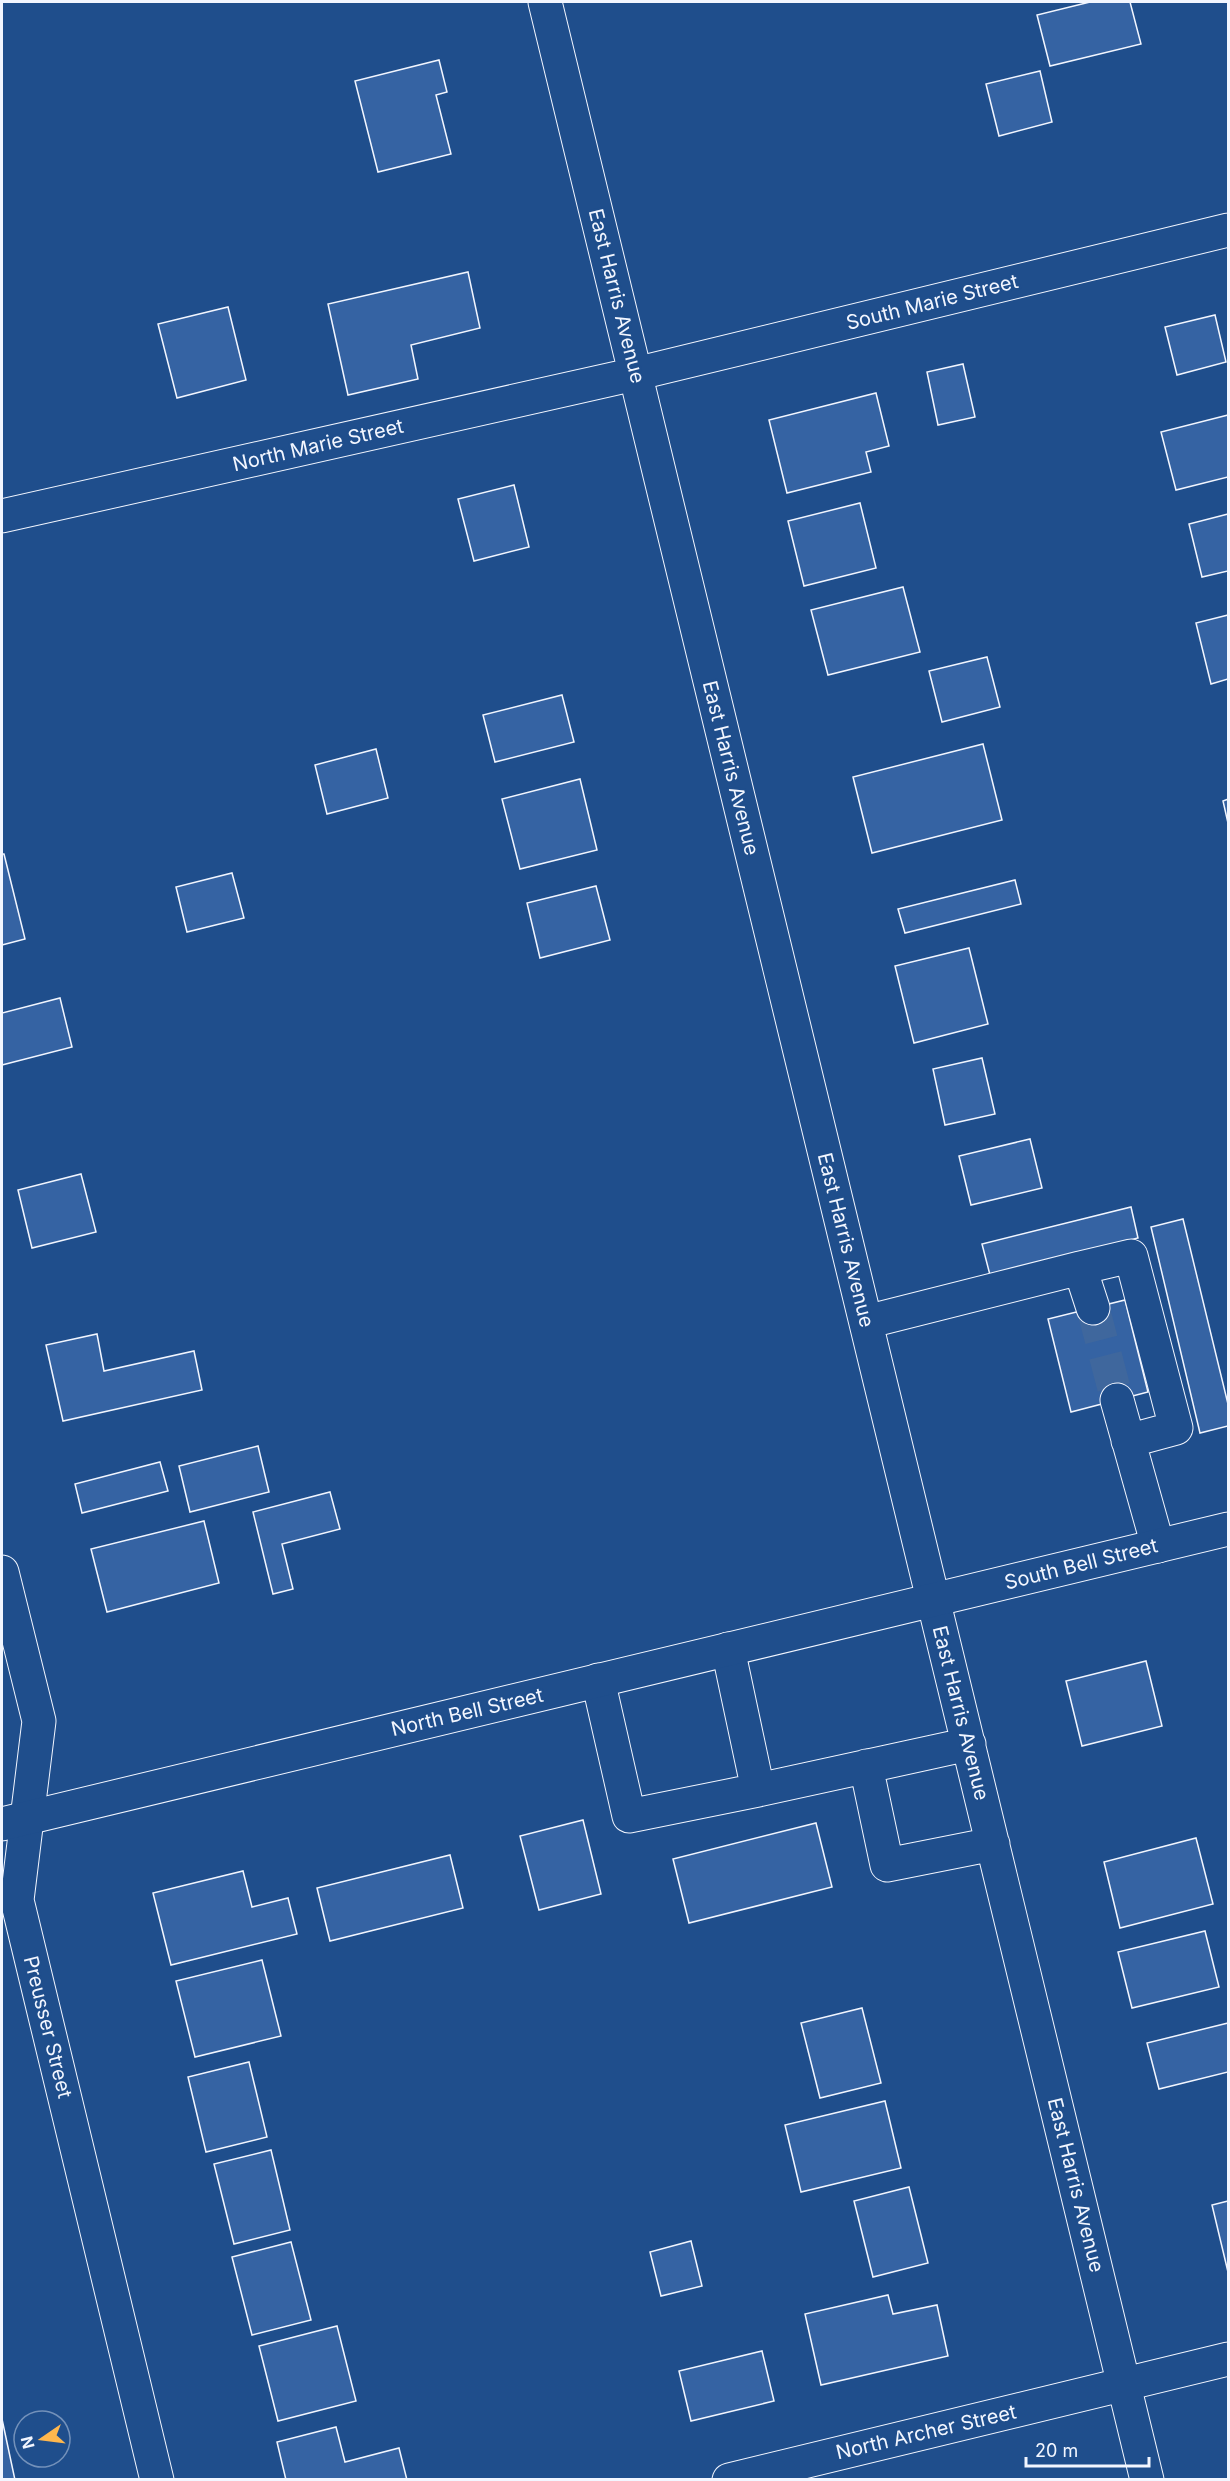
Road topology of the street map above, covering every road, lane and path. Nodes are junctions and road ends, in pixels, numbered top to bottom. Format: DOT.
graph roads {
  1 [pos="545,2"];
  2 [pos="1228,230"];
  3 [pos="635,374"];
  4 [pos="2,516"];
  5 [pos="1080,1268"];
  6 [pos="1093,1308"];
  7 [pos="866,1322"];
  8 [pos="1117,1400"];
  9 [pos="1128,1441"];
  10 [pos="1228,1529"];
  11 [pos="1158,1546"];
  12 [pos="2,1572"];
  13 [pos="933,1600"];
  14 [pos="728,1649"];
  15 [pos="598,1680"];
  16 [pos="969,1744"];
  17 [pos="866,1766"];
  18 [pos="758,1790"];
  19 [pos="14,1821"];
  20 [pos="993,1845"];
  21 [pos="1228,2359"];
  22 [pos="1124,2385"];
  23 [pos="157,2480"];
  24 [pos="729,2480"];
  25 [pos="1147,2480"];
  1 -- 3 [label="street, East Harris Avenue"];
  2 -- 3 [label="street, South Marie Street"];
  3 -- 4 [label="street, North Marie Street"];
  3 -- 7 [label="street, East Harris Avenue"];
  5 -- 6 [label="street"];
  5 -- 7 [label="street"];
  5 -- 9 [label="street"];
  7 -- 13 [label="street, East Harris Avenue"];
  8 -- 9 [label="street"];
  9 -- 11 [label="street"];
  10 -- 11 [label="street, South Bell Street"];
  11 -- 13 [label="street, South Bell Street"];
  12 -- 19 [label="street, Preusser Street"];
  13 -- 14 [label="street, North Bell Street"];
  13 -- 16 [label="street, East Harris Avenue"];
  14 -- 15 [label="street, North Bell Street"];
  14 -- 18 [label="street"];
  15 -- 18 [label="street"];
  15 -- 19 [label="street, North Bell Street"];
  16 -- 17 [label="street"];
  16 -- 20 [label="street, East Harris Avenue"];
  17 -- 18 [label="street"];
  17 -- 20 [label="street"];
  19 -- 23 [label="street, Preusser Street"];
  20 -- 22 [label="street, East Harris Avenue"];
  21 -- 22 [label="street, North Archer Street"];
  22 -- 24 [label="street, North Archer Street"];
  22 -- 25 [label="street, East Harris Avenue"];
}
